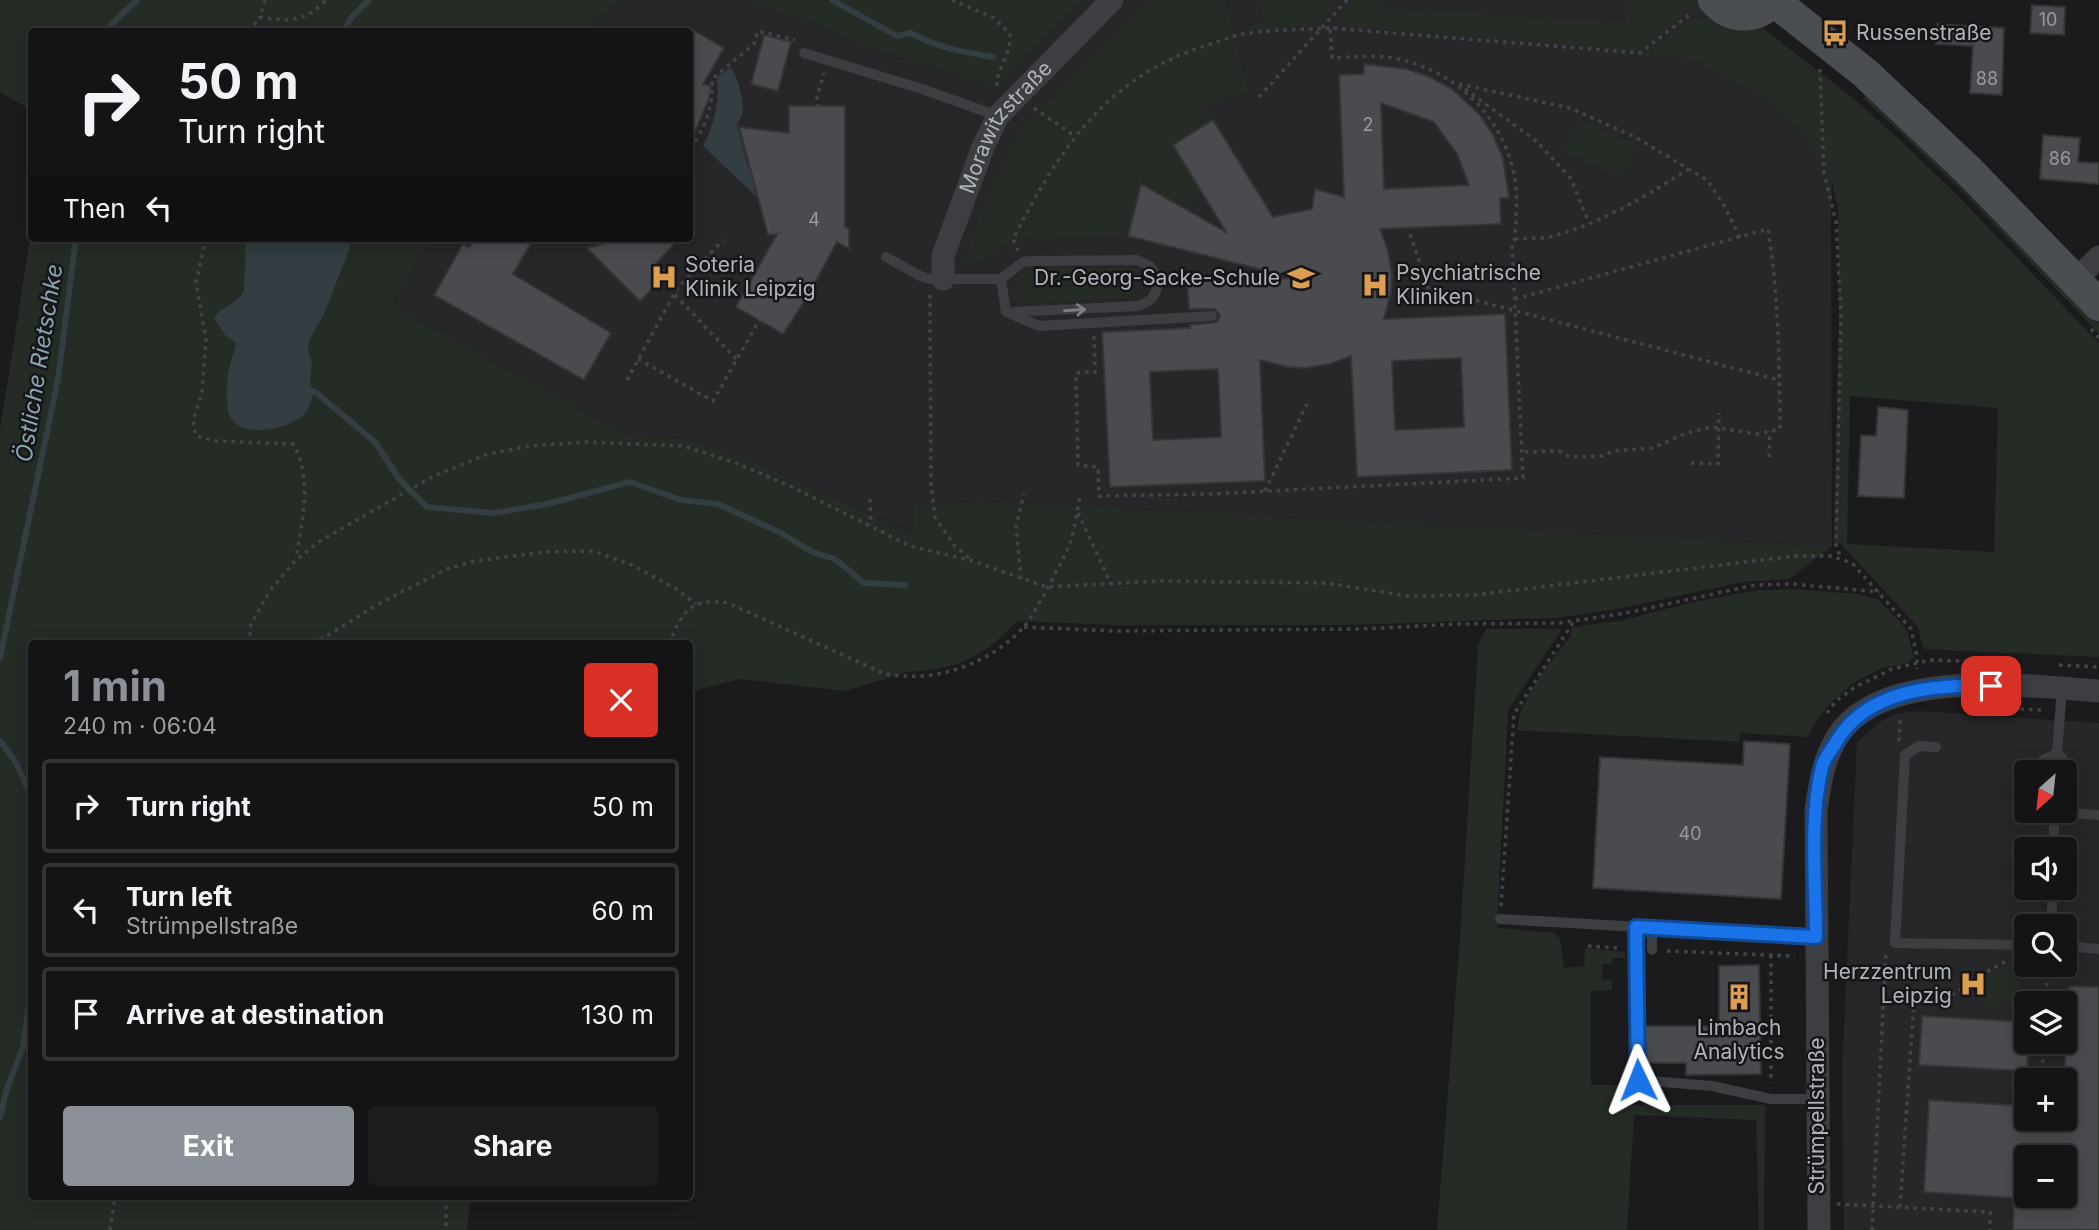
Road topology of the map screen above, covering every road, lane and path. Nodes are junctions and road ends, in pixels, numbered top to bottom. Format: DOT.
graph roads {
  1 [pos="265,0"];
  2 [pos="327,0"];
  3 [pos="952,0"];
  4 [pos="1112,0"];
  5 [pos="1347,0"];
  6 [pos="1774,0"];
  7 [pos="1704,6"];
  8 [pos="260,17"];
  9 [pos="252,28"];
  10 [pos="1330,28"];
  11 [pos="1322,29"];
  12 [pos="804,53"];
  13 [pos="828,61"];
  14 [pos="1830,75"];
  15 [pos="1457,84"];
  16 [pos="1259,97"];
  17 [pos="1004,102"];
  18 [pos="818,108"];
  19 [pos="1075,136"];
  20 [pos="695,141"];
  21 [pos="1690,168"];
  22 [pos="1589,223"];
  23 [pos="772,228"];
  24 [pos="782,234"];
  25 [pos="1410,234"];
  26 [pos="1740,238"];
  27 [pos="1515,239"];
  28 [pos="723,240"];
  29 [pos="205,242"];
  30 [pos="886,257"];
  31 [pos="2099,257"];
  32 [pos="1023,262"];
  33 [pos="937,279"];
  34 [pos="1001,279"];
  35 [pos="2075,280"];
  36 [pos="674,294"];
  37 [pos="1515,299"];
  38 [pos="1515,311"];
  39 [pos="1006,312"];
  40 [pos="1212,316"];
  41 [pos="2094,317"];
  42 [pos="761,319"];
  43 [pos="1094,323"];
  44 [pos="2099,338"];
  45 [pos="638,359"];
  46 [pos="736,359"];
  47 [pos="627,380"];
  48 [pos="1779,380"];
  49 [pos="1307,404"];
  50 [pos="1719,414"];
  51 [pos="1719,428"];
  52 [pos="1770,431"];
  53 [pos="1522,452"];
  54 [pos="1769,457"];
  55 [pos="1691,463"];
  56 [pos="1265,491"];
  57 [pos="1024,494"];
  58 [pos="1080,496"];
  59 [pos="870,499"];
  60 [pos="1077,511"];
  61 [pos="871,526"];
  62 [pos="1842,559"];
  63 [pos="295,561"];
  64 [pos="972,561"];
  65 [pos="1021,579"];
  66 [pos="1111,584"];
  67 [pos="1046,587"];
  68 [pos="1880,592"];
  69 [pos="696,604"];
  70 [pos="1574,621"];
  71 [pos="1024,627"];
  72 [pos="249,640"];
  73 [pos="320,640"];
  74 [pos="670,640"];
  75 [pos="2062,688"];
  76 [pos="1917,689"];
  77 [pos="2099,691"];
  78 [pos="1906,709"];
  79 [pos="1936,747"];
  80 [pos="2057,753"];
  81 [pos="1905,755"];
  82 [pos="2043,760"];
  83 [pos="2054,760"];
  84 [pos="2064,760"];
  85 [pos="2077,813"];
  86 [pos="2099,815"];
  87 [pos="1500,919"];
  88 [pos="1636,927"];
  89 [pos="1652,928"];
  90 [pos="1816,937"];
  91 [pos="1895,943"];
  92 [pos="2014,945"];
  93 [pos="2077,947"];
  94 [pos="2099,949"];
  95 [pos="1652,950"];
  96 [pos="1771,955"];
  97 [pos="1797,956"];
  98 [pos="2014,958"];
  99 [pos="1771,1099"];
  100 [pos="1817,1099"];
  101 [pos="115,1200"];
  102 [pos="446,1200"];
  103 [pos="1818,1203"];
  104 [pos="1872,1206"];
  105 [pos="1900,1207"];
  106 [pos="110,1230"];
  107 [pos="446,1230"];
  108 [pos="1819,1230"];
  109 [pos="1872,1230"];
  110 [pos="1990,1230"];
  1 -- 8 [label="path"];
  2 -- 8 [label="path"];
  3 -- 17 [label="path"];
  4 -- 17 [label="street, Morawitzstraße"];
  5 -- 11 [label="path"];
  6 -- 7 [label="street"];
  6 -- 35 [label="street"];
  7 -- 10 [label="path"];
  8 -- 9 [label="path"];
  10 -- 11 [label="path"];
  10 -- 15 [label="path"];
  11 -- 16 [label="path"];
  11 -- 19 [label="path"];
  12 -- 13 [label="lane"];
  12 -- 20 [label="path"];
  13 -- 17 [label="lane"];
  13 -- 18 [label="path"];
  14 -- 62 [label="path"];
  15 -- 21 [label="path"];
  15 -- 22 [label="path"];
  15 -- 27 [label="path"];
  17 -- 19 [label="path"];
  17 -- 33 [label="street, Morawitzstraße"];
  19 -- 32 [label="path"];
  21 -- 22 [label="path"];
  21 -- 26 [label="path"];
  22 -- 27 [label="path"];
  23 -- 24 [label="path"];
  25 -- 38 [label="path"];
  26 -- 37 [label="path"];
  26 -- 48 [label="path"];
  27 -- 37 [label="path"];
  28 -- 36 [label="path"];
  29 -- 63 [label="path"];
  30 -- 33 [label="lane"];
  31 -- 35 [label="street"];
  32 -- 34 [label="lane"];
  39 -- 32 [label="lane, one-way"];
  33 -- 34 [label="lane"];
  33 -- 64 [label="path"];
  34 -- 39 [label="lane"];
  35 -- 41 [label="street"];
  36 -- 45 [label="path"];
  36 -- 46 [label="path"];
  37 -- 38 [label="path"];
  38 -- 48 [label="path"];
  38 -- 53 [label="path"];
  39 -- 43 [label="lane"];
  40 -- 43 [label="lane"];
  41 -- 44 [label="path"];
  42 -- 46 [label="path"];
  43 -- 56 [label="path"];
  45 -- 46 [label="path"];
  45 -- 47 [label="path"];
  48 -- 52 [label="path"];
  49 -- 56 [label="path"];
  50 -- 51 [label="path"];
  51 -- 52 [label="path"];
  51 -- 53 [label="path"];
  51 -- 55 [label="path"];
  52 -- 54 [label="path"];
  53 -- 56 [label="path"];
  57 -- 65 [label="path"];
  58 -- 60 [label="path"];
  59 -- 61 [label="path"];
  60 -- 66 [label="path"];
  60 -- 67 [label="path"];
  61 -- 63 [label="path"];
  61 -- 64 [label="path"];
  62 -- 66 [label="path"];
  62 -- 68 [label="path"];
  63 -- 72 [label="path"];
  64 -- 65 [label="path"];
  65 -- 67 [label="path"];
  66 -- 67 [label="path"];
  67 -- 71 [label="path"];
  68 -- 70 [label="path"];
  68 -- 76 [label="path"];
  69 -- 71 [label="path"];
  69 -- 73 [label="path"];
  69 -- 74 [label="path"];
  70 -- 71 [label="path"];
  70 -- 87 [label="path"];
  75 -- 76 [label="street, Strümpellstraße"];
  75 -- 77 [label="street, Strümpellstraße"];
  75 -- 80 [label="lane"];
  76 -- 90 [label="street, Strümpellstraße"];
  78 -- 81 [label="path"];
  79 -- 81 [label="lane"];
  80 -- 82 [label="lane"];
  80 -- 83 [label="lane"];
  80 -- 84 [label="lane"];
  81 -- 91 [label="lane"];
  85 -- 86 [label="lane"];
  87 -- 88 [label="lane"];
  88 -- 89 [label="lane"];
  88 -- 99 [label="lane"];
  89 -- 90 [label="lane"];
  89 -- 95 [label="lane"];
  90 -- 100 [label="street, Strümpellstraße"];
  91 -- 92 [label="lane"];
  91 -- 104 [label="path"];
  93 -- 94 [label="lane"];
  95 -- 96 [label="path"];
  96 -- 97 [label="path"];
  96 -- 99 [label="path"];
  98 -- 105 [label="path"];
  99 -- 100 [label="lane"];
  100 -- 103 [label="street, Strümpellstraße"];
  101 -- 106 [label="path"];
  102 -- 107 [label="path"];
  103 -- 104 [label="path"];
  103 -- 108 [label="street, Strümpellstraße"];
  104 -- 105 [label="path"];
  104 -- 109 [label="path"];
  105 -- 110 [label="path"];
}
